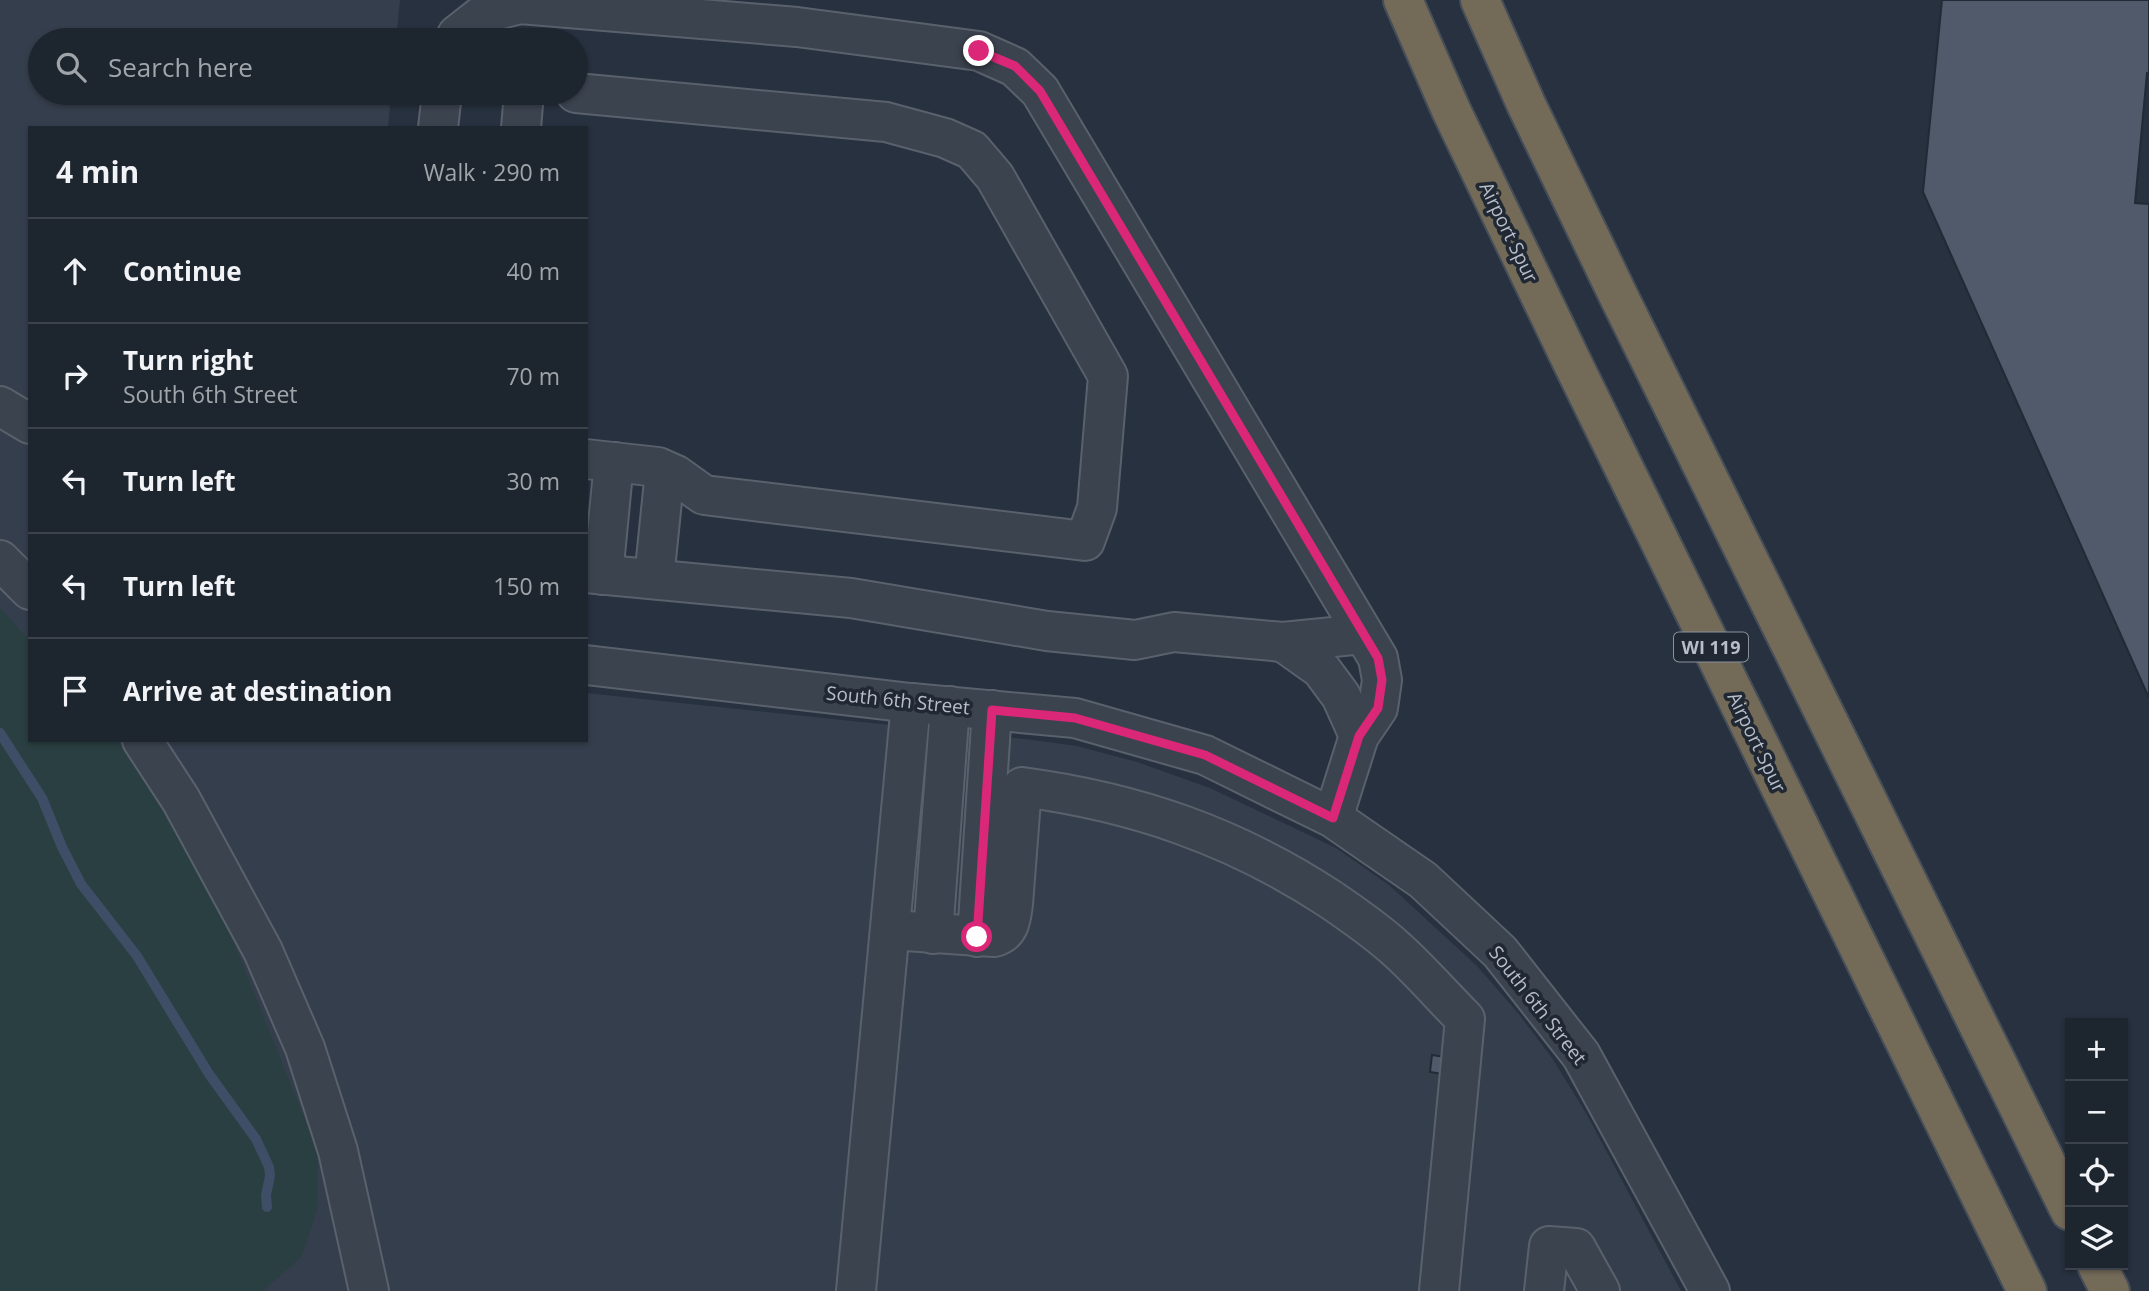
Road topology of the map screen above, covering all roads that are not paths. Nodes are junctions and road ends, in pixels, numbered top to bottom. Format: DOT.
graph roads {
  1 [pos="1403,0"];
  2 [pos="1480,0"];
  3 [pos="466,28"];
  4 [pos="588,94"];
  5 [pos="441,105"];
  6 [pos="523,105"];
  7 [pos="438,126"];
  8 [pos="521,126"];
  9 [pos="0,406"];
  10 [pos="28,423"];
  11 [pos="598,461"];
  12 [pos="665,471"];
  13 [pos="588,527"];
  14 [pos="0,560"];
  15 [pos="595,574"];
  16 [pos="654,579"];
  17 [pos="28,588"];
  18 [pos="1363,634"];
  19 [pos="1283,642"];
  20 [pos="588,665"];
  21 [pos="951,706"];
  22 [pos="1359,736"];
  23 [pos="143,742"];
  24 [pos="1333,818"];
  25 [pos="934,934"];
  26 [pos="2068,1207"];
  27 [pos="2100,1270"];
  28 [pos="369,1291"];
  29 [pos="856,1291"];
  30 [pos="1439,1291"];
  31 [pos="1544,1291"];
  32 [pos="1600,1291"];
  33 [pos="1710,1291"];
  34 [pos="2027,1291"];
  35 [pos="2110,1291"];
  1 -- 34 [label="highway, Airport Spur / WI 119"];
  2 -- 26 [label="highway"];
  3 -- 18 [label="street"];
  4 -- 12 [label="street"];
  5 -- 7 [label="street"];
  6 -- 8 [label="street"];
  9 -- 10 [label="street"];
  11 -- 12 [label="street"];
  11 -- 13 [label="street"];
  11 -- 15 [label="street"];
  12 -- 16 [label="street"];
  14 -- 17 [label="street"];
  15 -- 16 [label="street"];
  16 -- 19 [label="street"];
  18 -- 19 [label="street"];
  18 -- 22 [label="street"];
  19 -- 22 [label="street"];
  20 -- 21 [label="street, South 6th Street"];
  21 -- 24 [label="street, South 6th Street"];
  21 -- 25 [label="street"];
  21 -- 25 [label="street"];
  22 -- 24 [label="street"];
  23 -- 28 [label="street"];
  24 -- 33 [label="street, South 6th Street"];
  25 -- 29 [label="street"];
  25 -- 30 [label="street"];
  27 -- 35 [label="highway"];
  31 -- 32 [label="street"];
}
